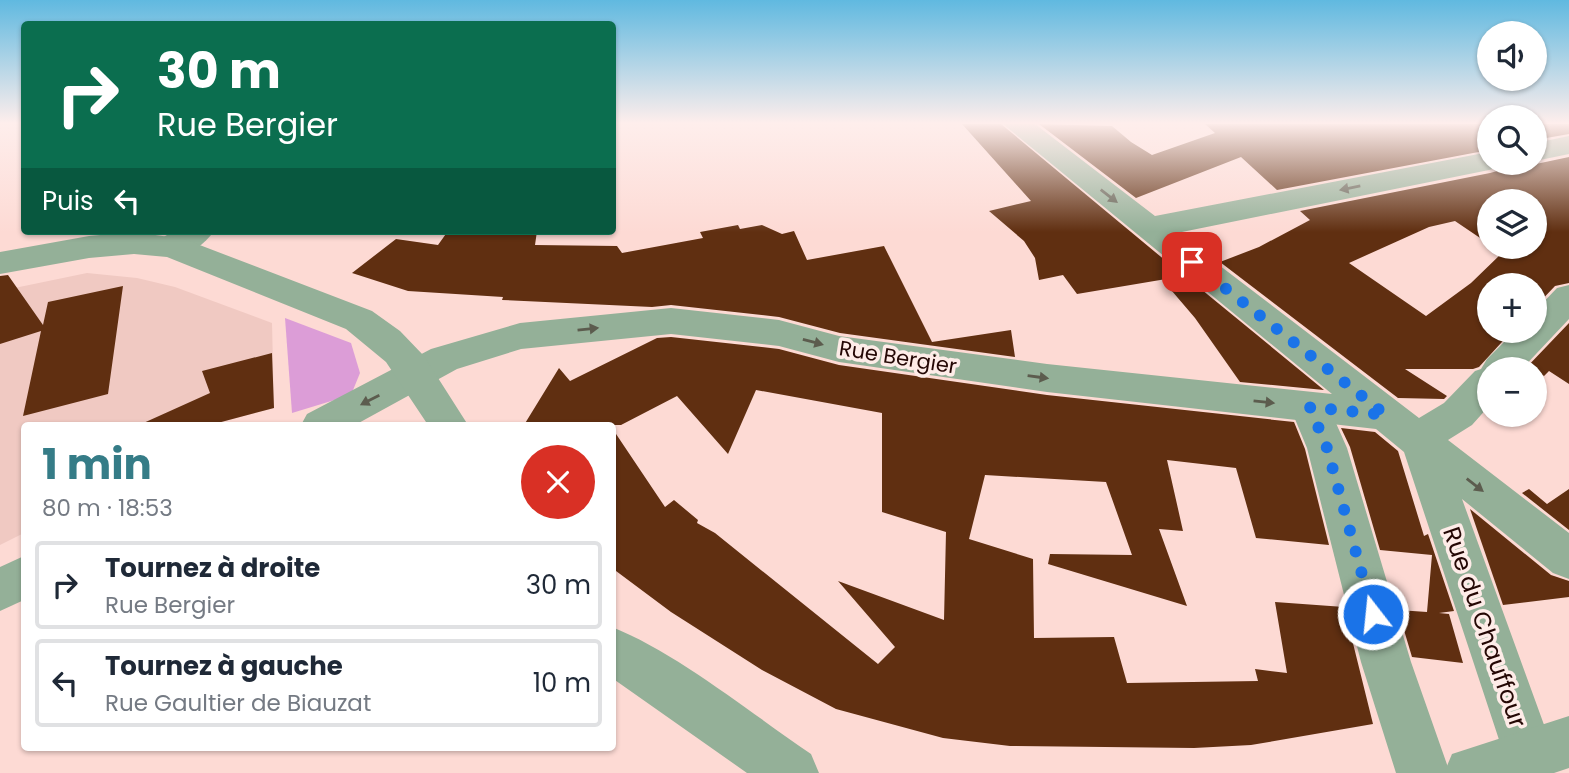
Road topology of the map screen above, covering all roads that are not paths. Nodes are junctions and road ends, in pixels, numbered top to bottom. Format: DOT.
graph roads {
  1 [pos="1062,160"];
  2 [pos="1477,163"];
  3 [pos="1148,228"];
  4 [pos="185,239"];
  5 [pos="0,263"];
  6 [pos="1569,297"];
  7 [pos="1512,357"];
  8 [pos="417,373"];
  9 [pos="1477,394"];
  10 [pos="1310,407"];
  11 [pos="1386,415"];
  12 [pos="327,422"];
  13 [pos="446,422"];
  14 [pos="1419,441"];
  15 [pos="1569,559"];
  16 [pos="21,579"];
  17 [pos="0,590"];
  18 [pos="616,653"];
  19 [pos="1549,748"];
  20 [pos="792,773"];
  21 [pos="1423,773"];
  22 [pos="1471,773"];
  1 -- 3 [label="street, one-way"];
  2 -- 3 [label="street, one-way"];
  3 -- 11 [label="street"];
  4 -- 5 [label="street"];
  4 -- 8 [label="street"];
  6 -- 7 [label="street"];
  8 -- 10 [label="street, Rue Bergier, one-way"];
  8 -- 12 [label="street, Rue Bergier, one-way"];
  8 -- 13 [label="street"];
  9 -- 14 [label="street"];
  10 -- 11 [label="street, Rue Bergier"];
  10 -- 21 [label="street"];
  11 -- 14 [label="street"];
  14 -- 15 [label="street, one-way"];
  14 -- 19 [label="street, Rue du Chauffour"];
  16 -- 17 [label="street"];
  18 -- 20 [label="street"];
  19 -- 22 [label="street, Rue du Chauffour"];
}
